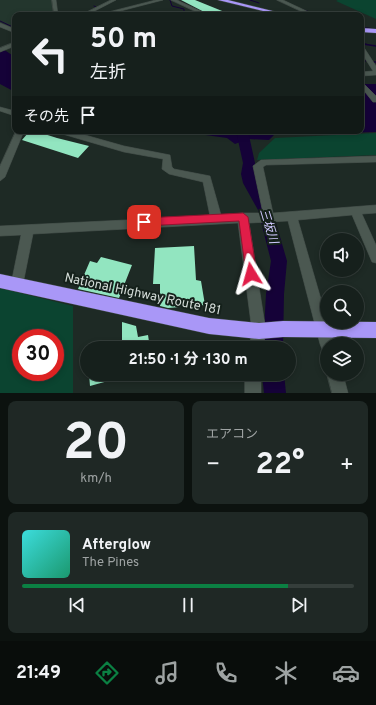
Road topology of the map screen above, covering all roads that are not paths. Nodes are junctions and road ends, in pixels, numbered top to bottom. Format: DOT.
graph roads {
  1 [pos="54,0"];
  2 [pos="114,0"];
  3 [pos="161,0"];
  4 [pos="173,0"];
  5 [pos="221,0"];
  6 [pos="279,0"];
  7 [pos="56,12"];
  8 [pos="89,12"];
  9 [pos="111,12"];
  10 [pos="200,12"];
  11 [pos="273,12"];
  12 [pos="307,12"];
  13 [pos="0,25"];
  14 [pos="12,30"];
  15 [pos="364,30"];
  16 [pos="376,31"];
  17 [pos="12,45"];
  18 [pos="0,50"];
  19 [pos="364,53"];
  20 [pos="364,59"];
  21 [pos="368,60"];
  22 [pos="376,72"];
  23 [pos="364,74"];
  24 [pos="364,86"];
  25 [pos="376,100"];
  26 [pos="0,109"];
  27 [pos="12,113"];
  28 [pos="19,134"];
  29 [pos="72,134"];
  30 [pos="376,159"];
  31 [pos="0,177"];
  32 [pos="376,209"];
  33 [pos="355,211"];
  34 [pos="292,216"];
  35 [pos="249,217"];
  36 [pos="269,217"];
  37 [pos="216,218"];
  38 [pos="28,229"];
  39 [pos="0,231"];
  40 [pos="376,258"];
  41 [pos="0,281"];
  42 [pos="17,284"];
  43 [pos="376,330"];
  44 [pos="259,331"];
  45 [pos="326,337"];
  46 [pos="257,341"];
  47 [pos="253,381"];
  48 [pos="337,381"];
  49 [pos="253,393"];
  50 [pos="340,393"];
  1 -- 7 [label="street"];
  2 -- 8 [label="street"];
  3 -- 9 [label="street"];
  4 -- 10 [label="street"];
  5 -- 11 [label="highway"];
  6 -- 12 [label="street"];
  13 -- 14 [label="street"];
  15 -- 16 [label="highway"];
  17 -- 18 [label="street"];
  19 -- 21 [label="street"];
  20 -- 21 [label="street"];
  21 -- 22 [label="street"];
  22 -- 23 [label="street"];
  24 -- 25 [label="street"];
  26 -- 27 [label="street"];
  28 -- 31 [label="street"];
  29 -- 37 [label="street"];
  30 -- 36 [label="street"];
  32 -- 33 [label="street"];
  33 -- 34 [label="street"];
  33 -- 40 [label="street"];
  34 -- 36 [label="street"];
  34 -- 45 [label="street"];
  35 -- 36 [label="street"];
  35 -- 37 [label="street"];
  35 -- 44 [label="street"];
  37 -- 38 [label="street"];
  38 -- 39 [label="street"];
  38 -- 42 [label="street"];
  41 -- 42 [label="highway, National Highway Route 181"];
  42 -- 44 [label="highway, National Highway Route 181"];
  43 -- 45 [label="highway, National Highway Route 181"];
  44 -- 45 [label="highway, National Highway Route 181"];
  44 -- 46 [label="street"];
  47 -- 49 [label="street"];
  48 -- 50 [label="street"];
}
